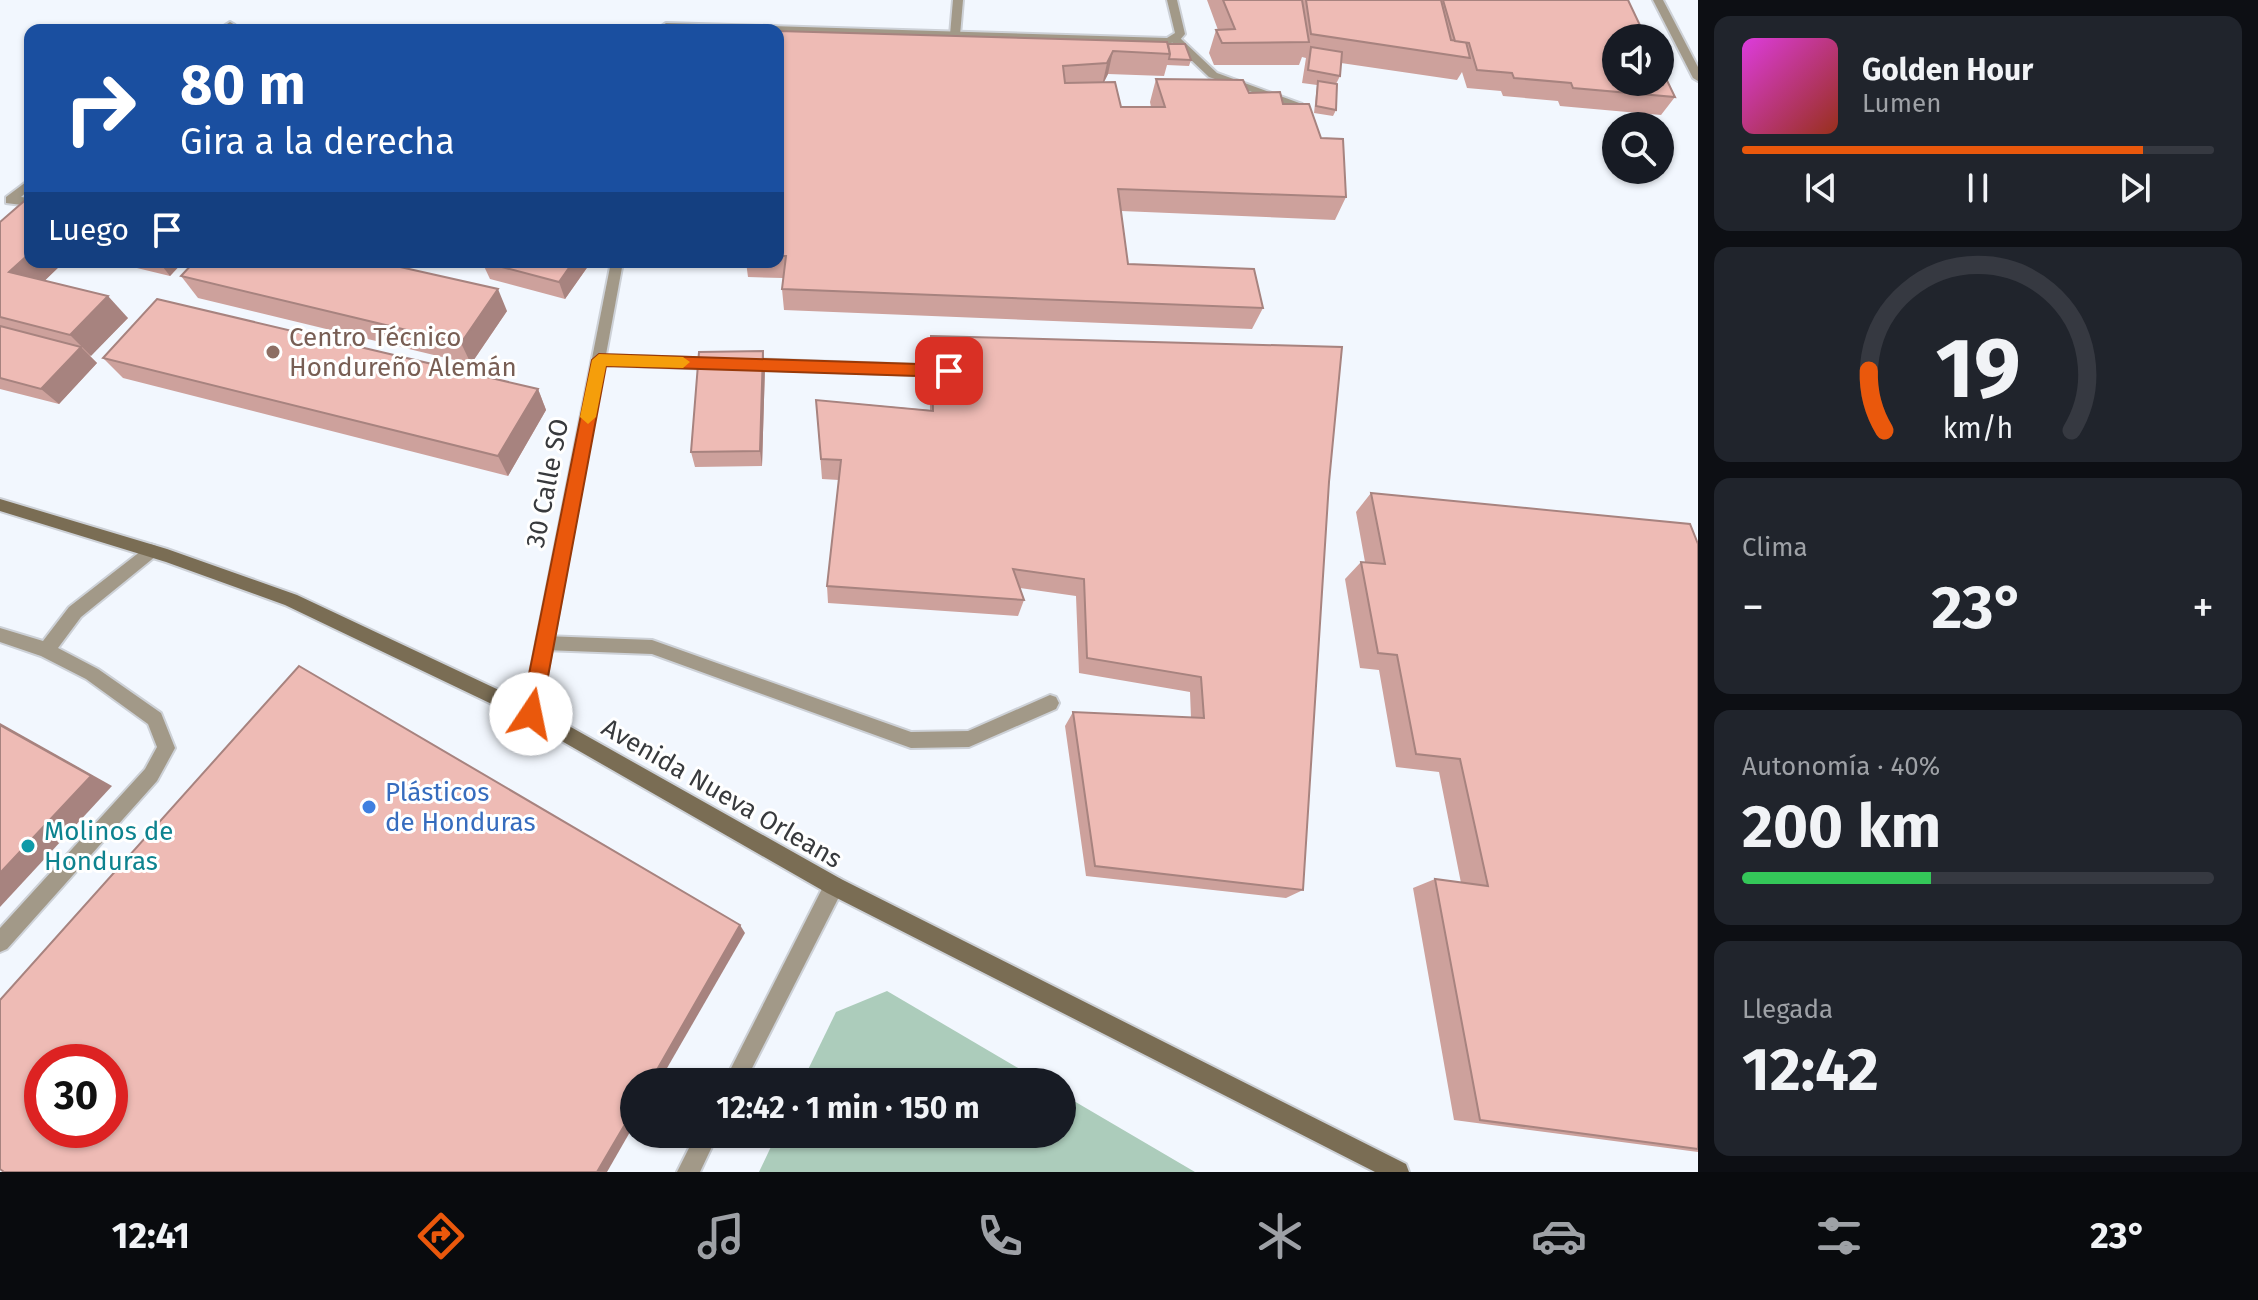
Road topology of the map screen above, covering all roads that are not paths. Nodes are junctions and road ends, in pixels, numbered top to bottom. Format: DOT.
graph roads {
  1 [pos="958,0"];
  2 [pos="1172,0"];
  3 [pos="1658,0"];
  4 [pos="784,31"];
  5 [pos="955,35"];
  6 [pos="1175,39"];
  7 [pos="1698,78"];
  8 [pos="1296,104"];
  9 [pos="24,187"];
  10 [pos="3,202"];
  11 [pos="24,202"];
  12 [pos="616,268"];
  13 [pos="599,360"];
  14 [pos="965,372"];
  15 [pos="0,505"];
  16 [pos="150,551"];
  17 [pos="0,635"];
  18 [pos="544,643"];
  19 [pos="46,650"];
  20 [pos="1050,703"];
  21 [pos="531,714"];
  22 [pos="834,886"];
  23 [pos="0,942"];
  24 [pos="741,1068"];
  25 [pos="700,1148"];
  26 [pos="688,1172"];
  27 [pos="1398,1172"];
  1 -- 5 [label="street"];
  2 -- 6 [label="street"];
  3 -- 7 [label="street"];
  4 -- 5 [label="street"];
  5 -- 6 [label="street"];
  6 -- 8 [label="street"];
  9 -- 10 [label="street"];
  10 -- 11 [label="street"];
  12 -- 13 [label="street, 30 Calle SO"];
  13 -- 14 [label="street"];
  13 -- 18 [label="street, 30 Calle SO"];
  15 -- 16 [label="street, Avenida Nueva Orleans"];
  16 -- 19 [label="street"];
  16 -- 21 [label="street, Avenida Nueva Orleans"];
  17 -- 19 [label="street"];
  18 -- 20 [label="street"];
  18 -- 21 [label="street, 30 Calle SO"];
  19 -- 23 [label="street"];
  21 -- 22 [label="street, Avenida Nueva Orleans"];
  22 -- 24 [label="street"];
  22 -- 27 [label="street, Avenida Nueva Orleans"];
  25 -- 26 [label="street"];
}
